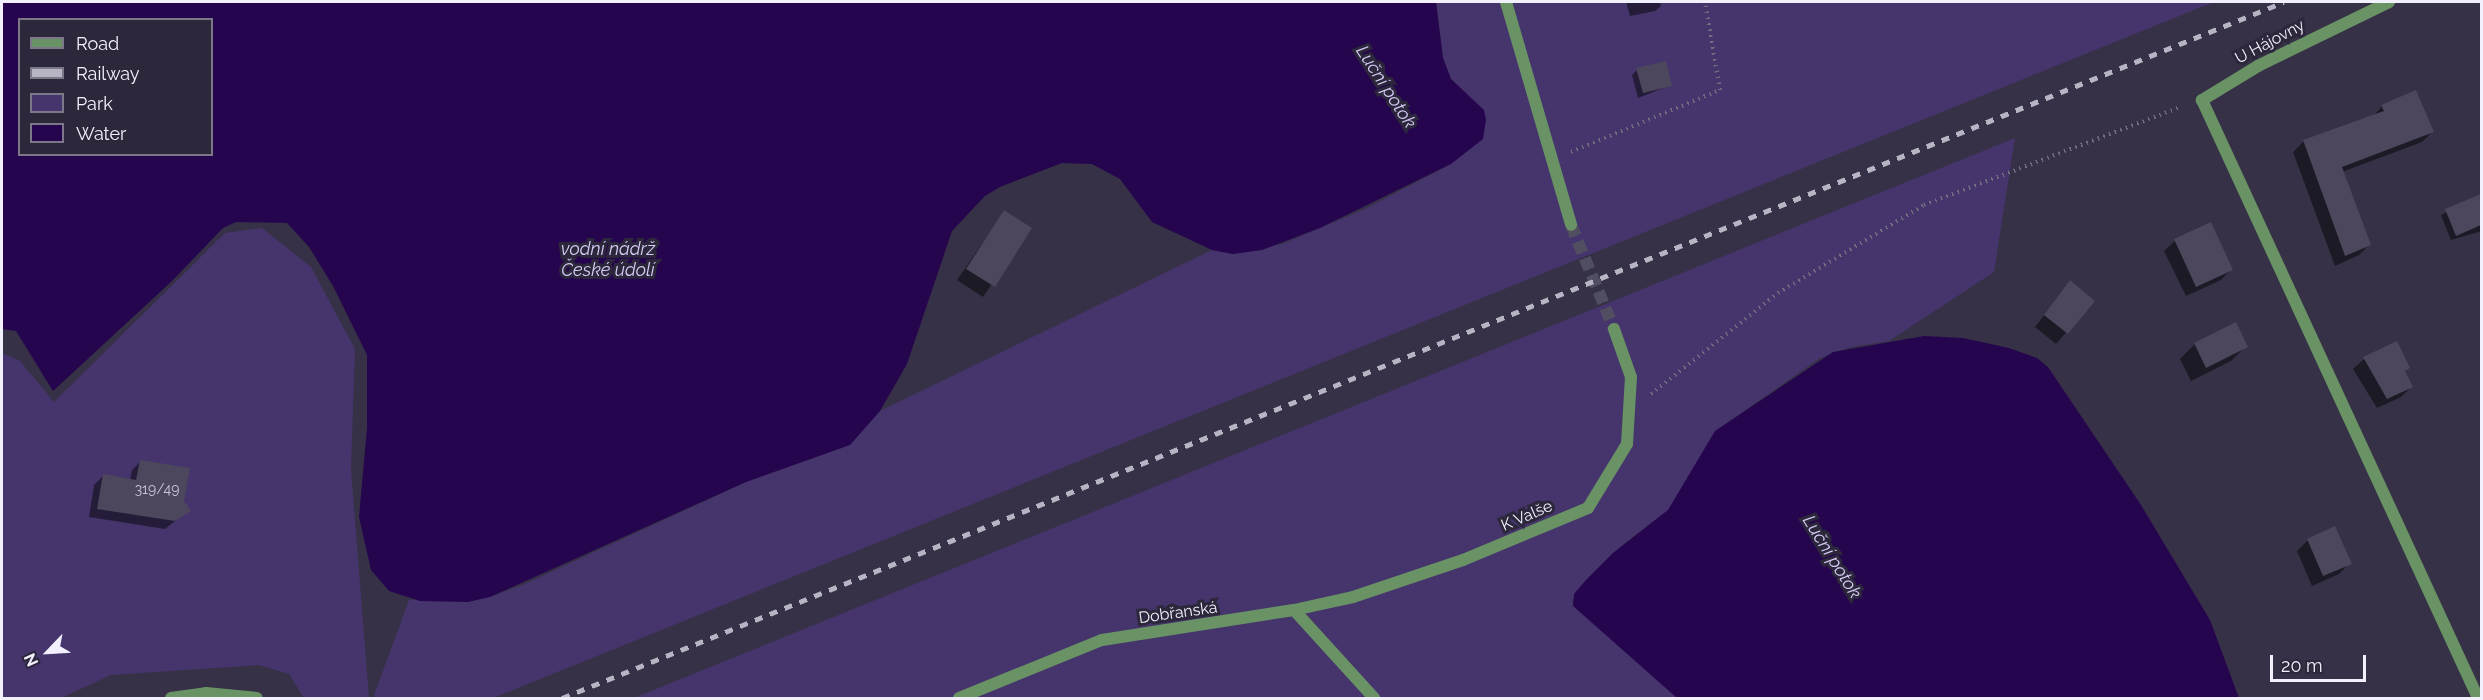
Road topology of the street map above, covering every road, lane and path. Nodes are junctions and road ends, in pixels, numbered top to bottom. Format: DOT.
graph roads {
  1 [pos="1506,2"];
  2 [pos="1705,2"];
  3 [pos="2388,2"];
  4 [pos="2202,100"];
  5 [pos="1551,160"];
  6 [pos="1571,225"];
  7 [pos="1614,329"];
  8 [pos="1628,412"];
  9 [pos="1294,610"];
  10 [pos="171,699"];
  11 [pos="257,699"];
  12 [pos="958,699"];
  13 [pos="1374,699"];
  14 [pos="2478,699"];
  1 -- 5 [label="street"];
  2 -- 5 [label="path"];
  3 -- 4 [label="street, U Hájovny"];
  4 -- 8 [label="path"];
  4 -- 14 [label="street"];
  5 -- 6 [label="street"];
  7 -- 8 [label="street, K Valše"];
  8 -- 9 [label="street, K Valše"];
  9 -- 12 [label="street, Dobřanská"];
  9 -- 13 [label="street"];
  10 -- 11 [label="street"];
}
